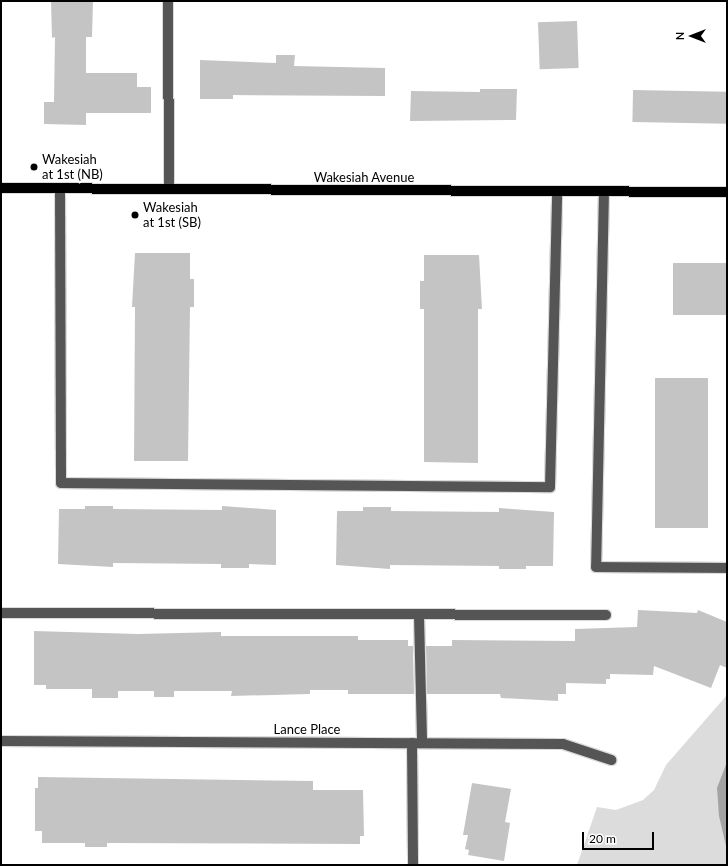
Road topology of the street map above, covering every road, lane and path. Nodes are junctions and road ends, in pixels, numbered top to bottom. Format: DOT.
graph roads {
  1 [pos="168,1"];
  2 [pos="1,188"];
  3 [pos="60,188"];
  4 [pos="169,189"];
  5 [pos="557,191"];
  6 [pos="604,191"];
  7 [pos="727,192"];
  8 [pos="727,568"];
  9 [pos="1,613"];
  10 [pos="606,615"];
  11 [pos="419,616"];
  12 [pos="1,741"];
  13 [pos="417,743"];
  14 [pos="611,760"];
  15 [pos="413,865"];
  1 -- 4 [label="street"];
  2 -- 3 [label="main road, Wakesiah Avenue"];
  3 -- 4 [label="main road, Wakesiah Avenue"];
  3 -- 5 [label="street"];
  4 -- 5 [label="main road, Wakesiah Avenue"];
  5 -- 6 [label="main road, Wakesiah Avenue"];
  6 -- 7 [label="main road, Wakesiah Avenue"];
  6 -- 8 [label="street"];
  9 -- 11 [label="street"];
  10 -- 11 [label="street"];
  11 -- 13 [label="street"];
  12 -- 13 [label="street, Lance Place"];
  13 -- 14 [label="street, Lance Place"];
  13 -- 15 [label="street"];
}
